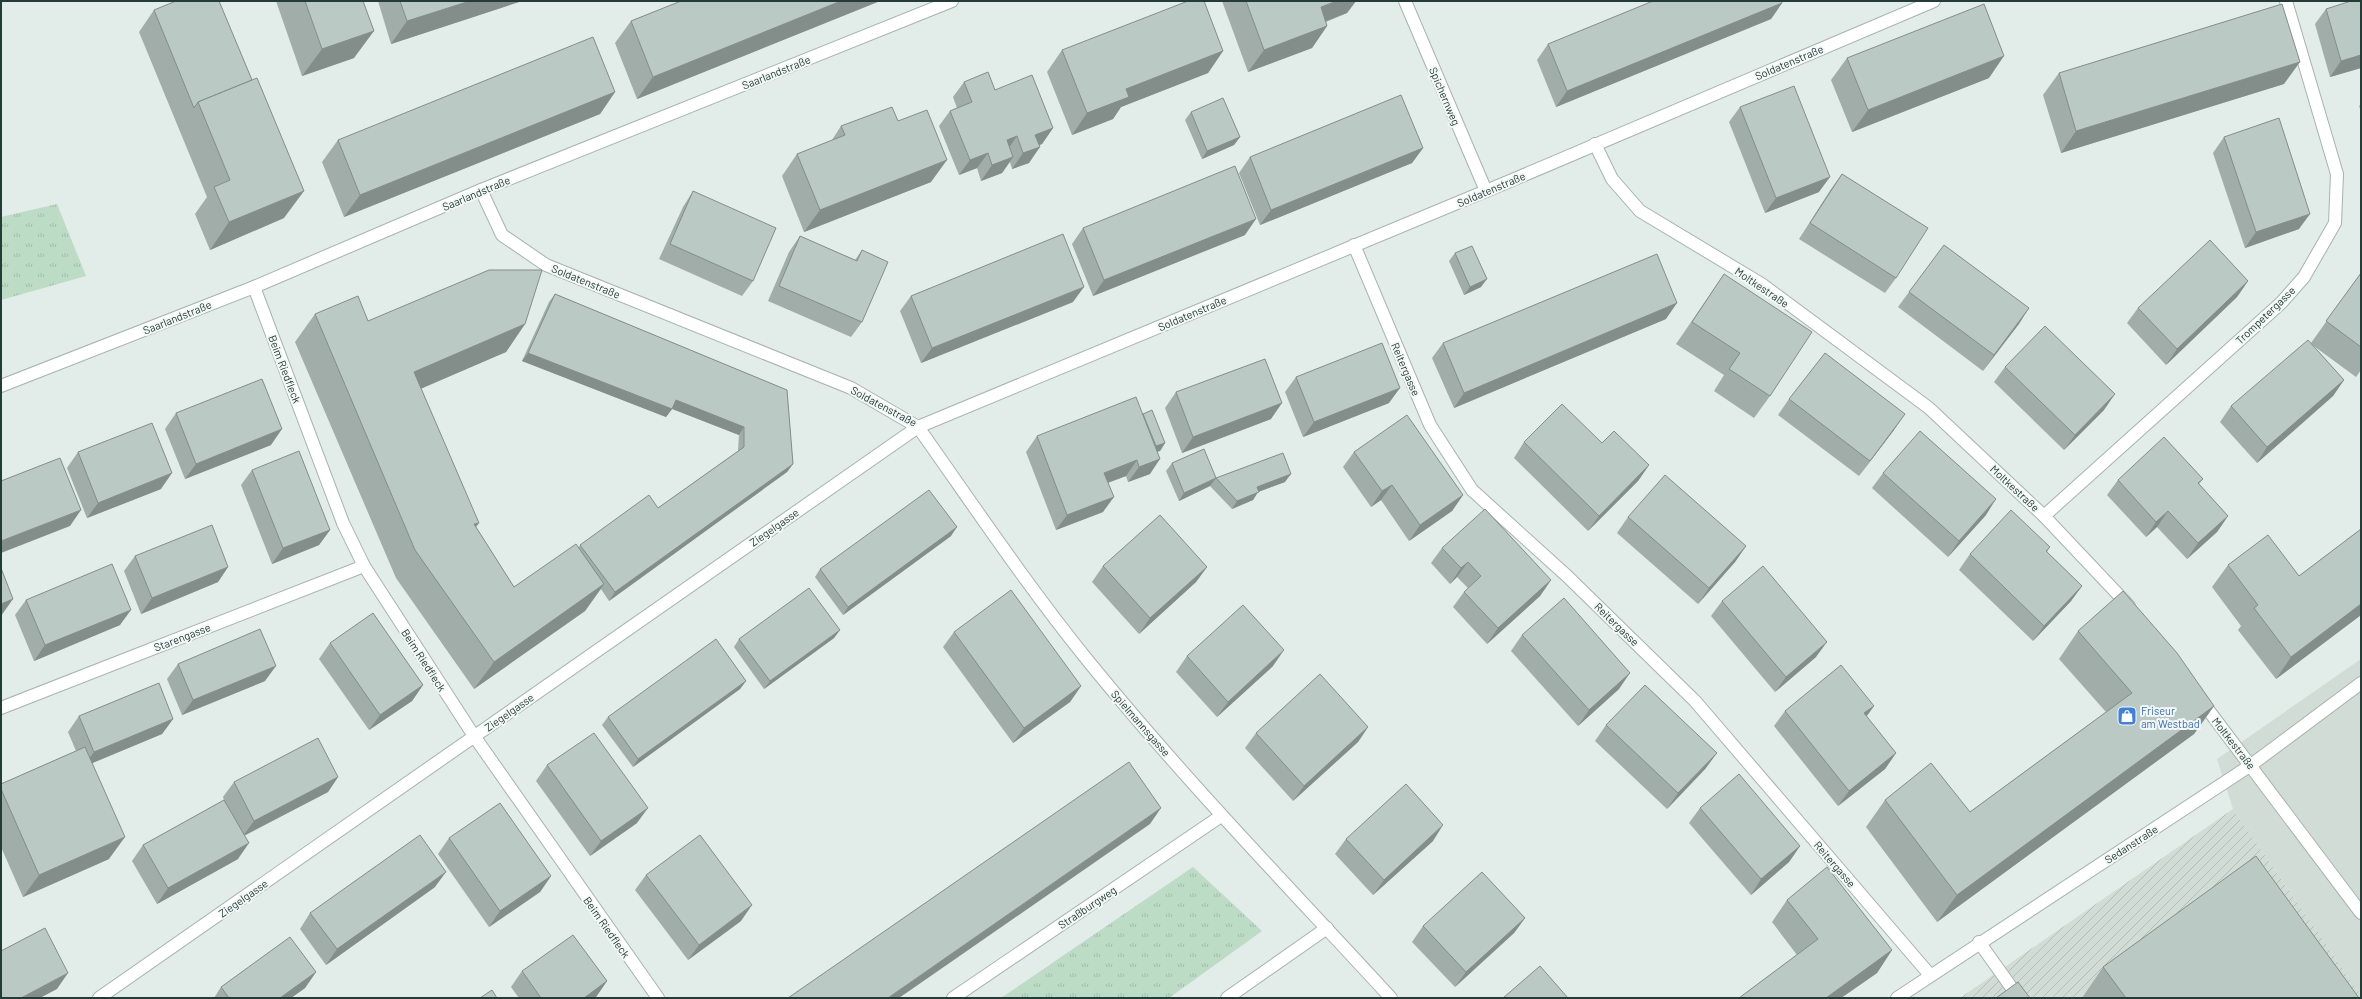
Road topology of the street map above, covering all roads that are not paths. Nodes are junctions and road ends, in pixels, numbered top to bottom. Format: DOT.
graph roads {
  1 [pos="952,1"];
  2 [pos="1405,1"];
  3 [pos="1934,1"];
  4 [pos="2286,1"];
  5 [pos="1596,144"];
  6 [pos="481,190"];
  7 [pos="1486,191"];
  8 [pos="1354,245"];
  9 [pos="254,287"];
  10 [pos="1,386"];
  11 [pos="918,427"];
  12 [pos="2044,516"];
  13 [pos="364,566"];
  14 [pos="2136,615"];
  15 [pos="2361,683"];
  16 [pos="2192,689"];
  17 [pos="1,708"];
  18 [pos="474,736"];
  19 [pos="2251,765"];
  20 [pos="1221,816"];
  21 [pos="2361,913"];
  22 [pos="1327,928"];
  23 [pos="1979,942"];
  24 [pos="1930,974"];
  25 [pos="99,998"];
  26 [pos="658,998"];
  27 [pos="953,998"];
  28 [pos="1227,998"];
  29 [pos="1391,998"];
  30 [pos="1897,998"];
  31 [pos="2019,998"];
  1 -- 6 [label="street, Saarlandstraße"];
  2 -- 7 [label="street, Spichernweg"];
  3 -- 5 [label="street, Soldatenstraße"];
  4 -- 12 [label="street, Trompetergasse"];
  5 -- 7 [label="street, Soldatenstraße"];
  5 -- 12 [label="street, Moltkestraße"];
  6 -- 9 [label="street, Saarlandstraße"];
  6 -- 11 [label="street, Soldatenstraße"];
  7 -- 8 [label="street, Soldatenstraße"];
  8 -- 11 [label="street, Soldatenstraße"];
  8 -- 24 [label="street, Reitergasse"];
  9 -- 10 [label="street, Saarlandstraße"];
  9 -- 13 [label="street, Beim Riedfleck"];
  11 -- 18 [label="street, Ziegelgasse"];
  11 -- 20 [label="street, Spielmannsgasse"];
  12 -- 14 [label="street, Moltkestraße"];
  13 -- 17 [label="street, Starengasse"];
  13 -- 18 [label="street, Beim Riedfleck"];
  15 -- 19 [label="street, Sedanstraße"];
  16 -- 19 [label="street, Moltkestraße"];
  18 -- 25 [label="street, Ziegelgasse"];
  18 -- 26 [label="street, Beim Riedfleck"];
  19 -- 21 [label="street, Moltkestraße"];
  19 -- 23 [label="street, Sedanstraße"];
  20 -- 22 [label="street, Spielmannsgasse"];
  20 -- 27 [label="street, Straßburgweg"];
  22 -- 28 [label="street"];
  22 -- 29 [label="street, Spielmannsgasse"];
  23 -- 24 [label="street, Sedanstraße"];
  23 -- 31 [label="street"];
  24 -- 30 [label="street, Sedanstraße"];
}
